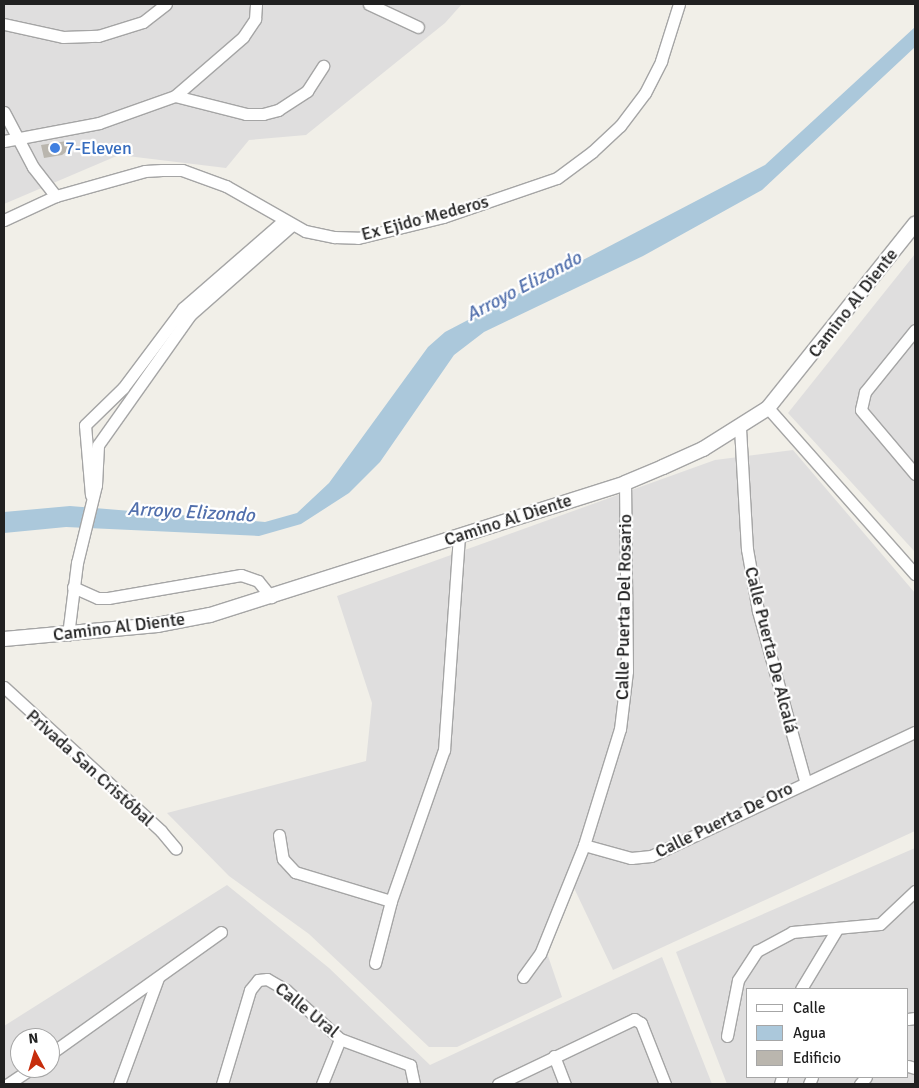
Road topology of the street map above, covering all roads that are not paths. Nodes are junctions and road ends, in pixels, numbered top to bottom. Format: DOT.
graph roads {
  1 [pos="166,4"];
  2 [pos="256,4"];
  3 [pos="369,4"];
  4 [pos="678,4"];
  5 [pos="4,24"];
  6 [pos="418,26"];
  7 [pos="323,66"];
  8 [pos="176,96"];
  9 [pos="4,112"];
  10 [pos="20,137"];
  11 [pos="4,141"];
  12 [pos="56,196"];
  13 [pos="4,220"];
  14 [pos="287,223"];
  15 [pos="915,224"];
  16 [pos="207,292"];
  17 [pos="915,330"];
  18 [pos="768,408"];
  19 [pos="100,409"];
  20 [pos="112,423"];
  21 [pos="740,428"];
  22 [pos="85,442"];
  23 [pos="98,444"];
  24 [pos="915,474"];
  25 [pos="624,483"];
  26 [pos="90,499"];
  27 [pos="459,536"];
  28 [pos="915,574"];
  29 [pos="73,587"];
  30 [pos="271,597"];
  31 [pos="68,635"];
  32 [pos="4,638"];
  33 [pos="4,687"];
  34 [pos="915,732"];
  35 [pos="805,781"];
  36 [pos="279,835"];
  37 [pos="584,846"];
  38 [pos="176,849"];
  39 [pos="915,891"];
  40 [pos="391,901"];
  41 [pos="837,929"];
  42 [pos="221,932"];
  43 [pos="375,963"];
  44 [pos="523,977"];
  45 [pos="158,978"];
  46 [pos="802,988"];
  47 [pos="727,1036"];
  48 [pos="340,1039"];
  49 [pos="60,1047"];
  50 [pos="554,1056"];
  51 [pos="119,1084"];
  52 [pos="222,1084"];
  53 [pos="322,1084"];
  54 [pos="414,1084"];
  55 [pos="498,1084"];
  56 [pos="565,1084"];
  57 [pos="665,1084"];
  1 -- 5 [label="street"];
  2 -- 8 [label="street"];
  3 -- 6 [label="street"];
  4 -- 14 [label="street, Ex Ejido Mederos"];
  7 -- 8 [label="street"];
  8 -- 10 [label="street"];
  9 -- 10 [label="street"];
  10 -- 11 [label="street"];
  10 -- 12 [label="street"];
  12 -- 13 [label="street, Ex Ejido Mederos"];
  12 -- 14 [label="street, Ex Ejido Mederos"];
  14 -- 16 [label="street"];
  15 -- 18 [label="street, Camino Al Diente"];
  16 -- 19 [label="street"];
  16 -- 20 [label="street"];
  17 -- 24 [label="street"];
  18 -- 21 [label="street, Camino Al Diente"];
  18 -- 28 [label="street"];
  19 -- 20 [label="street"];
  19 -- 22 [label="street"];
  20 -- 23 [label="street"];
  21 -- 25 [label="street, Camino Al Diente"];
  21 -- 35 [label="street, Calle Puerta De Alcalá"];
  22 -- 23 [label="street"];
  22 -- 26 [label="street"];
  23 -- 26 [label="street"];
  25 -- 27 [label="street, Camino Al Diente"];
  25 -- 37 [label="street, Calle Puerta Del Rosario"];
  26 -- 29 [label="street"];
  27 -- 30 [label="street, Camino Al Diente"];
  27 -- 40 [label="street"];
  29 -- 30 [label="street"];
  29 -- 31 [label="street"];
  30 -- 31 [label="street, Camino Al Diente"];
  31 -- 32 [label="street, Camino Al Diente"];
  33 -- 38 [label="street, Privada San Cristóbal"];
  34 -- 35 [label="street, Calle Puerta De Oro"];
  35 -- 37 [label="street, Calle Puerta De Oro"];
  36 -- 40 [label="street"];
  37 -- 44 [label="street, Calle Puerta Del Rosario"];
  39 -- 41 [label="street"];
  40 -- 43 [label="street"];
  41 -- 46 [label="street"];
  41 -- 47 [label="street"];
  42 -- 45 [label="street"];
  45 -- 49 [label="street"];
  45 -- 51 [label="street"];
  48 -- 52 [label="street, Calle Ural"];
  48 -- 53 [label="street"];
  48 -- 54 [label="street, Calle Ural"];
  50 -- 55 [label="street"];
  50 -- 56 [label="street"];
  50 -- 57 [label="street"];
}
